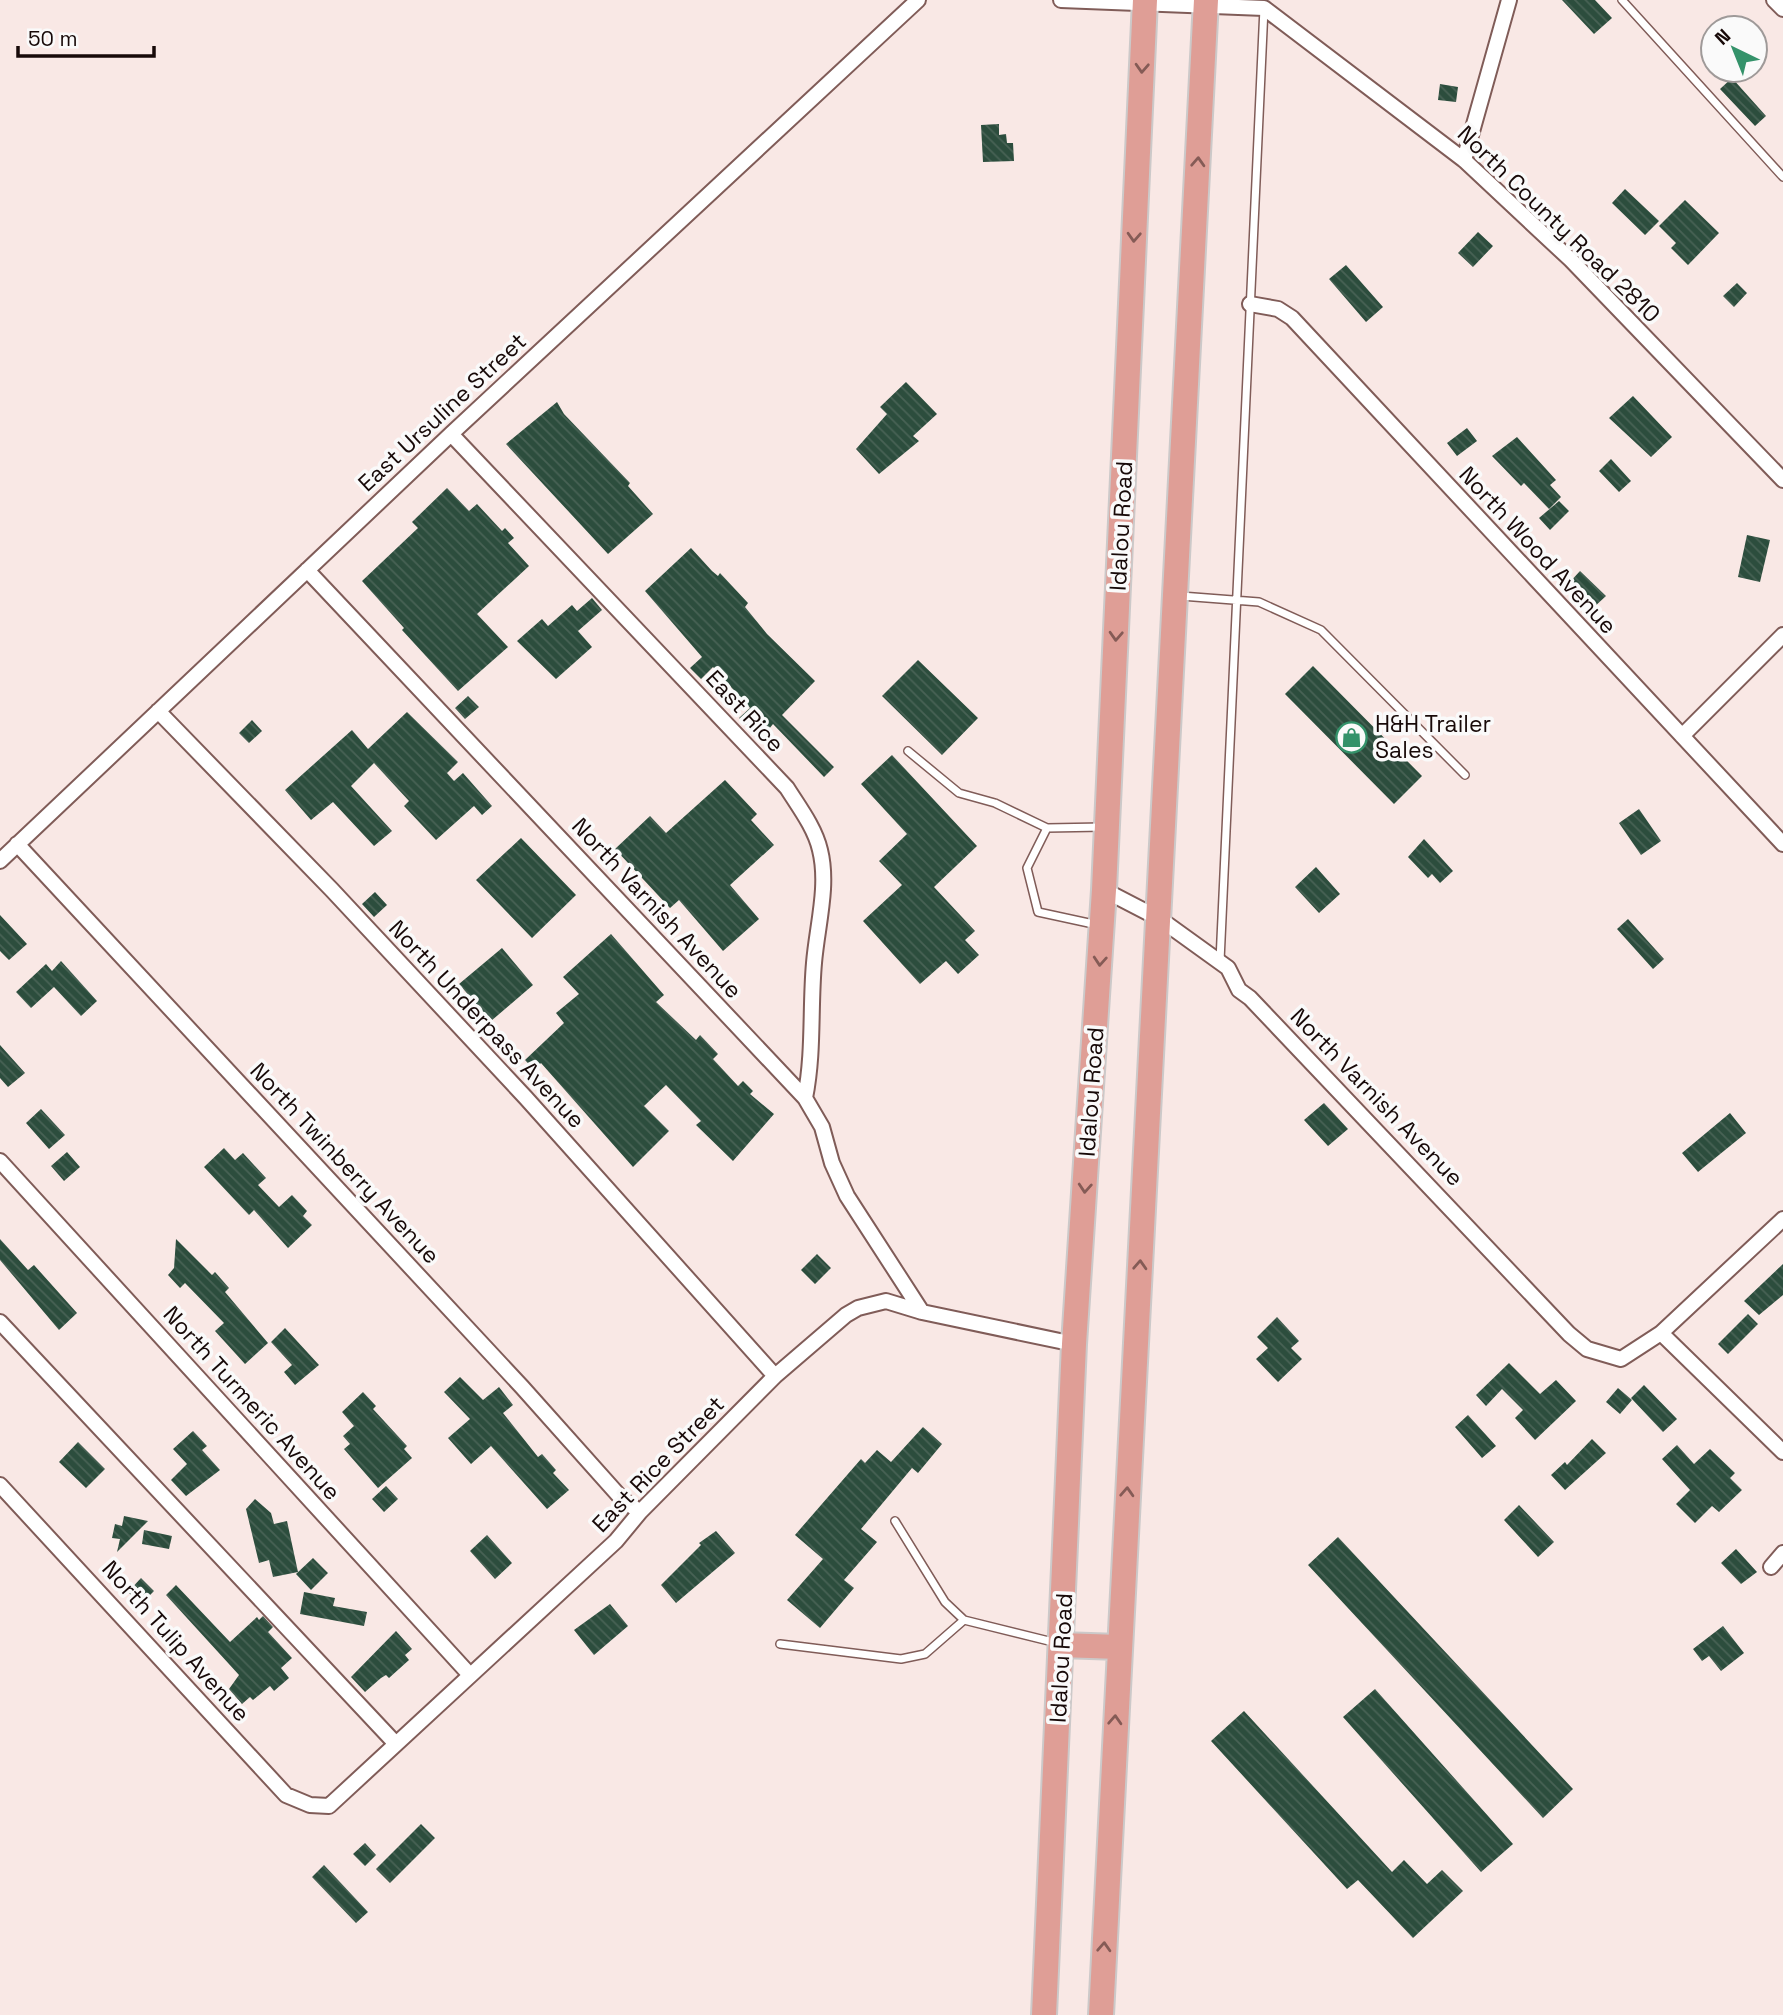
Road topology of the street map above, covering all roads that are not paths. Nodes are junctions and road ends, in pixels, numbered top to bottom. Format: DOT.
graph roads {
  1 [pos="918,0"];
  2 [pos="1061,0"];
  3 [pos="1509,0"];
  4 [pos="1622,0"];
  5 [pos="1774,0"];
  6 [pos="1145,1"];
  7 [pos="1206,2"];
  8 [pos="1264,4"];
  9 [pos="1783,9"];
  10 [pos="1464,160"];
  11 [pos="1783,177"];
  12 [pos="1250,304"];
  13 [pos="451,434"];
  14 [pos="1783,480"];
  15 [pos="307,570"];
  16 [pos="1176,596"];
  17 [pos="1237,600"];
  18 [pos="1783,635"];
  19 [pos="158,711"];
  20 [pos="1682,736"];
  21 [pos="908,751"];
  22 [pos="1465,775"];
  23 [pos="1107,827"];
  24 [pos="1047,828"];
  25 [pos="17,844"];
  26 [pos="1783,844"];
  27 [pos="0,861"];
  28 [pos="1104,890"];
  29 [pos="1160,919"];
  30 [pos="1102,925"];
  31 [pos="1220,961"];
  32 [pos="805,1098"];
  33 [pos="0,1161"];
  34 [pos="1783,1219"];
  35 [pos="922,1312"];
  36 [pos="0,1322"];
  37 [pos="1661,1333"];
  38 [pos="1074,1344"];
  39 [pos="775,1376"];
  40 [pos="1783,1452"];
  41 [pos="0,1485"];
  42 [pos="640,1512"];
  43 [pos="895,1521"];
  44 [pos="1783,1553"];
  45 [pos="1771,1567"];
  46 [pos="964,1620"];
  47 [pos="780,1644"];
  48 [pos="1061,1645"];
  49 [pos="1119,1647"];
  50 [pos="470,1675"];
  51 [pos="396,1744"];
  52 [pos="329,1806"];
  53 [pos="1044,2015"];
  54 [pos="1101,2015"];
  1 -- 13 [label="street, East Ursuline Street"];
  2 -- 6 [label="street"];
  3 -- 10 [label="street"];
  4 -- 11 [label="lane"];
  5 -- 9 [label="street"];
  6 -- 7 [label="street"];
  6 -- 23 [label="highway, Idalou Road, one-way"];
  7 -- 8 [label="street"];
  16 -- 7 [label="highway, one-way"];
  8 -- 10 [label="street, North County Road 2810"];
  8 -- 12 [label="lane"];
  10 -- 14 [label="street, North County Road 2810"];
  12 -- 17 [label="lane"];
  12 -- 20 [label="street, North Wood Avenue"];
  13 -- 15 [label="street, East Ursuline Street"];
  13 -- 32 [label="street, East Rice"];
  15 -- 19 [label="street, East Ursuline Street"];
  15 -- 32 [label="street, North Varnish Avenue"];
  16 -- 17 [label="lane"];
  16 -- 29 [label="highway"];
  17 -- 22 [label="lane"];
  17 -- 31 [label="lane"];
  18 -- 20 [label="street"];
  19 -- 25 [label="street, East Ursuline Street"];
  19 -- 39 [label="street, North Underpass Avenue"];
  20 -- 26 [label="street, North Wood Avenue"];
  21 -- 24 [label="lane"];
  23 -- 24 [label="lane"];
  23 -- 28 [label="highway, Idalou Road"];
  24 -- 30 [label="lane"];
  25 -- 27 [label="street, East Ursuline Street"];
  25 -- 42 [label="street, North Twinberry Avenue"];
  28 -- 29 [label="street, North Varnish Avenue"];
  28 -- 30 [label="highway, Idalou Road"];
  29 -- 31 [label="street, North Varnish Avenue"];
  49 -- 29 [label="highway, one-way"];
  30 -- 38 [label="highway, Idalou Road, one-way"];
  31 -- 37 [label="street, North Varnish Avenue"];
  32 -- 35 [label="street, North Varnish Avenue"];
  33 -- 50 [label="street, North Turmeric Avenue"];
  34 -- 37 [label="street"];
  35 -- 38 [label="street, East Rice Street"];
  35 -- 39 [label="street, East Rice Street"];
  36 -- 51 [label="street"];
  37 -- 40 [label="street"];
  38 -- 48 [label="highway, Idalou Road"];
  39 -- 42 [label="street, East Rice Street"];
  41 -- 52 [label="street, North Tulip Avenue"];
  42 -- 50 [label="street, East Rice Street"];
  43 -- 46 [label="lane"];
  44 -- 45 [label="street"];
  46 -- 47 [label="lane"];
  46 -- 48 [label="lane"];
  48 -- 49 [label="highway"];
  48 -- 53 [label="highway, Idalou Road"];
  54 -- 49 [label="highway, one-way"];
  50 -- 51 [label="street, East Rice Street"];
  51 -- 52 [label="street, East Rice Street"];
}
